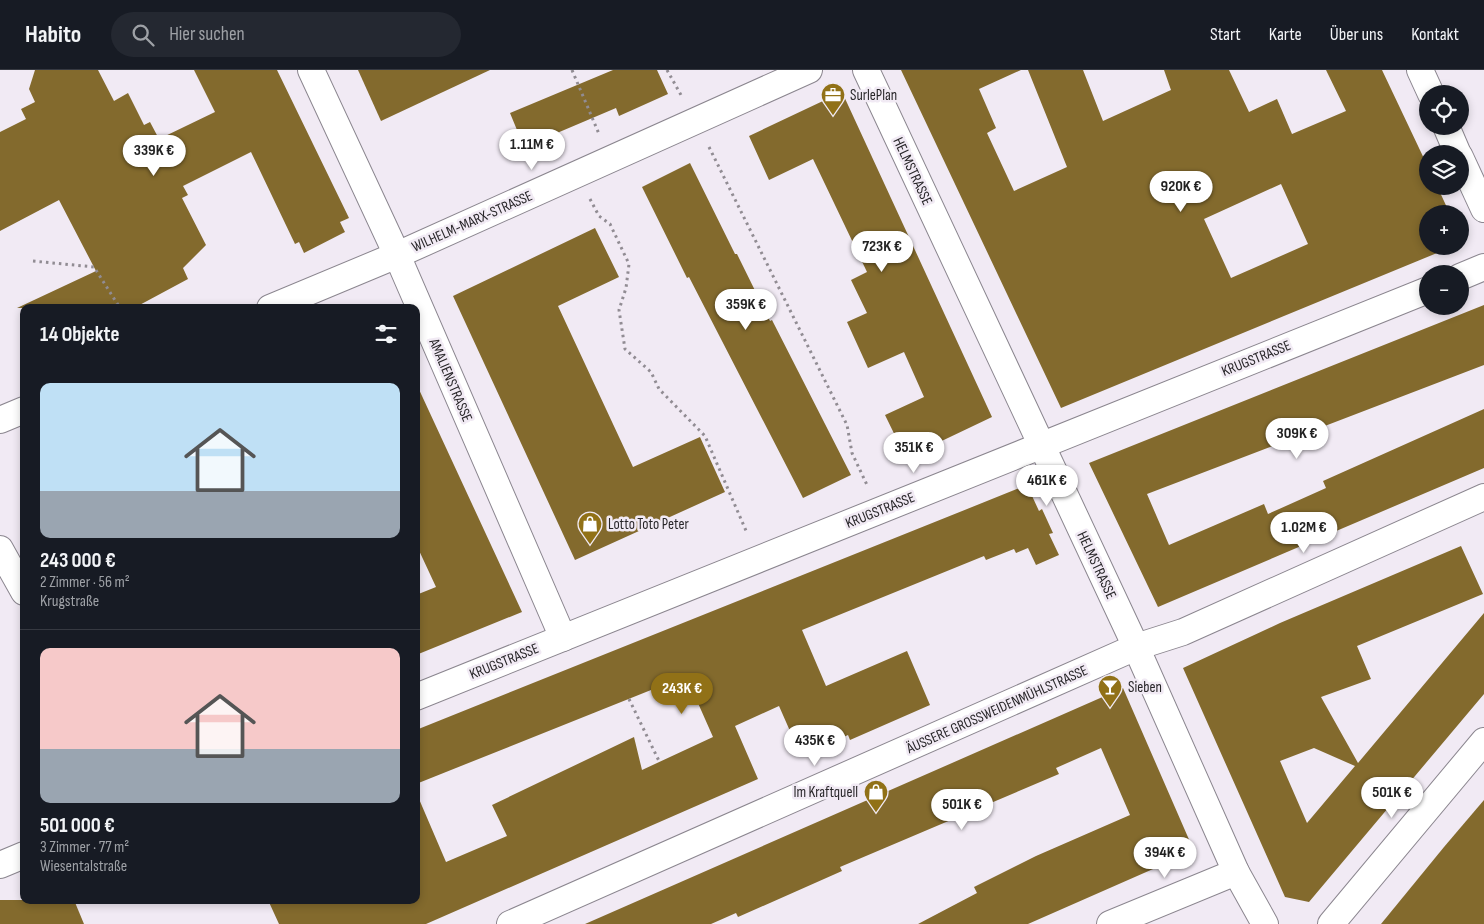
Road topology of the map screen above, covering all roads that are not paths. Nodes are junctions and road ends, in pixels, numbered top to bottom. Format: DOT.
graph roads {
  1 [pos="311,70"];
  2 [pos="809,70"];
  3 [pos="866,70"];
  4 [pos="1420,70"];
  5 [pos="1427,85"];
  6 [pos="1469,177"];
  7 [pos="1484,209"];
  8 [pos="397,255"];
  9 [pos="1484,267"];
  10 [pos="1469,273"];
  11 [pos="1419,294"];
  12 [pos="280,304"];
  13 [pos="418,304"];
  14 [pos="420,308"];
  15 [pos="20,412"];
  16 [pos="0,420"];
  17 [pos="1040,445"];
  18 [pos="1484,497"];
  19 [pos="0,549"];
  20 [pos="20,585"];
  21 [pos="563,638"];
  22 [pos="1136,647"];
  23 [pos="420,695"];
  24 [pos="1484,741"];
  25 [pos="20,857"];
  26 [pos="0,865"];
  27 [pos="1236,872"];
  28 [pos="510,924"];
  29 [pos="1110,924"];
  30 [pos="1265,924"];
  31 [pos="1331,924"];
  1 -- 8 [label="street, AMALIENSTRASSE"];
  2 -- 8 [label="street, WILHELM-MARX-STRASSE"];
  3 -- 17 [label="street, HELMSTRASSE"];
  4 -- 5 [label="street"];
  6 -- 7 [label="street"];
  8 -- 12 [label="street, WILHELM-MARX-STRASSE"];
  8 -- 13 [label="street, AMALIENSTRASSE"];
  9 -- 10 [label="street"];
  11 -- 17 [label="street, KRUGSTRASSE"];
  14 -- 21 [label="street, AMALIENSTRASSE"];
  15 -- 16 [label="street"];
  17 -- 21 [label="street, KRUGSTRASSE"];
  17 -- 22 [label="street, HELMSTRASSE"];
  18 -- 22 [label="street, ÄUSSERE GROSSWEIDENMÜHLSTRASSE"];
  19 -- 20 [label="street"];
  21 -- 23 [label="street, KRUGSTRASSE"];
  22 -- 27 [label="street, HELMSTRASSE"];
  22 -- 28 [label="street, ÄUSSERE GROSSWEIDENMÜHLSTRASSE"];
  24 -- 31 [label="street"];
  25 -- 26 [label="street"];
  27 -- 29 [label="street"];
  27 -- 30 [label="street, HELMSTRASSE"];
}
